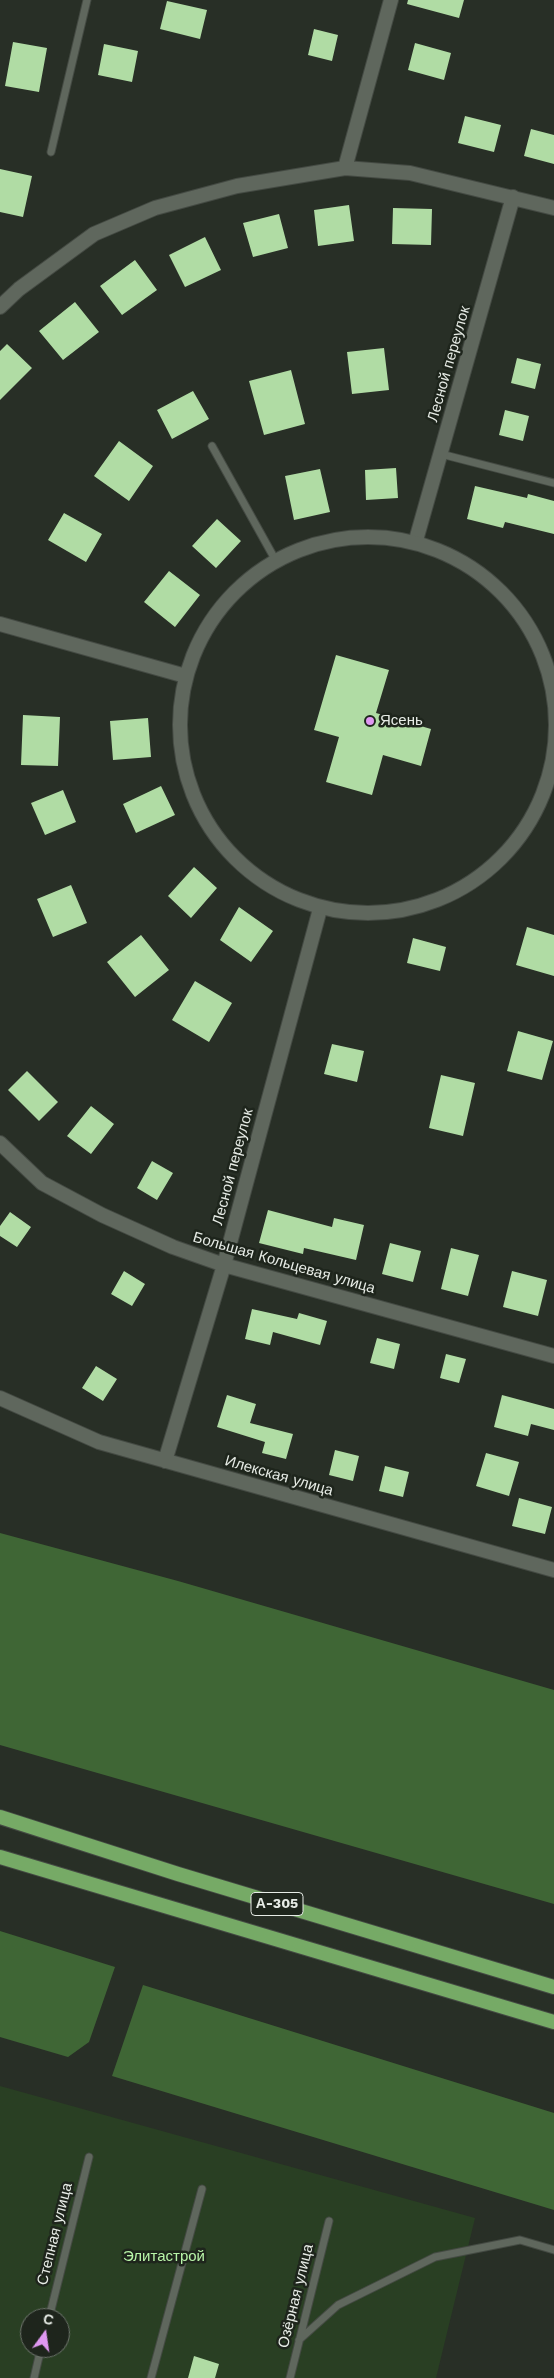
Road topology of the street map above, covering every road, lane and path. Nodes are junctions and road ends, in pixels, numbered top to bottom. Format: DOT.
graph roads {
  1 [pos="87,0"];
  2 [pos="391,0"];
  3 [pos="51,152"];
  4 [pos="345,168"];
  5 [pos="513,197"];
  6 [pos="554,208"];
  7 [pos="0,307"];
  8 [pos="212,446"];
  9 [pos="441,454"];
  10 [pos="554,483"];
  11 [pos="416,540"];
  12 [pos="276,562"];
  13 [pos="0,624"];
  14 [pos="182,676"];
  15 [pos="553,777"];
  16 [pos="320,909"];
  17 [pos="0,1143"];
  18 [pos="224,1265"];
  19 [pos="554,1356"];
  20 [pos="0,1398"];
  21 [pos="165,1461"];
  22 [pos="554,1570"];
  23 [pos="0,1817"];
  24 [pos="0,1857"];
  25 [pos="554,1987"];
  26 [pos="554,2022"];
  27 [pos="89,2158"];
  28 [pos="202,2189"];
  29 [pos="329,2221"];
  30 [pos="554,2250"];
  31 [pos="52,2308"];
  32 [pos="299,2340"];
  33 [pos="39,2358"];
  34 [pos="34,2378"];
  35 [pos="151,2378"];
  36 [pos="290,2378"];
  1 -- 3 [label="lane"];
  2 -- 4 [label="street"];
  4 -- 5 [label="street"];
  4 -- 7 [label="street"];
  5 -- 6 [label="street"];
  5 -- 9 [label="street, Лесной переулок"];
  8 -- 12 [label="lane"];
  9 -- 10 [label="lane"];
  9 -- 11 [label="street, Лесной переулок"];
  11 -- 12 [label="street"];
  11 -- 15 [label="street"];
  12 -- 14 [label="street"];
  13 -- 14 [label="street"];
  14 -- 16 [label="street"];
  15 -- 16 [label="street"];
  16 -- 18 [label="street, Лесной переулок"];
  17 -- 18 [label="street, Большая Кольцевая улица"];
  18 -- 19 [label="street, Большая Кольцевая улица"];
  18 -- 21 [label="street, Лесной переулок"];
  20 -- 21 [label="street, Илекская улица"];
  21 -- 22 [label="street, Илекская улица"];
  23 -- 25 [label="highway, А-305"];
  24 -- 26 [label="highway, А-305"];
  27 -- 31 [label="lane, Степная улица"];
  28 -- 35 [label="lane"];
  29 -- 32 [label="lane, Озёрная улица"];
  30 -- 32 [label="lane"];
  32 -- 36 [label="lane, Озёрная улица"];
  33 -- 34 [label="lane"];
}
